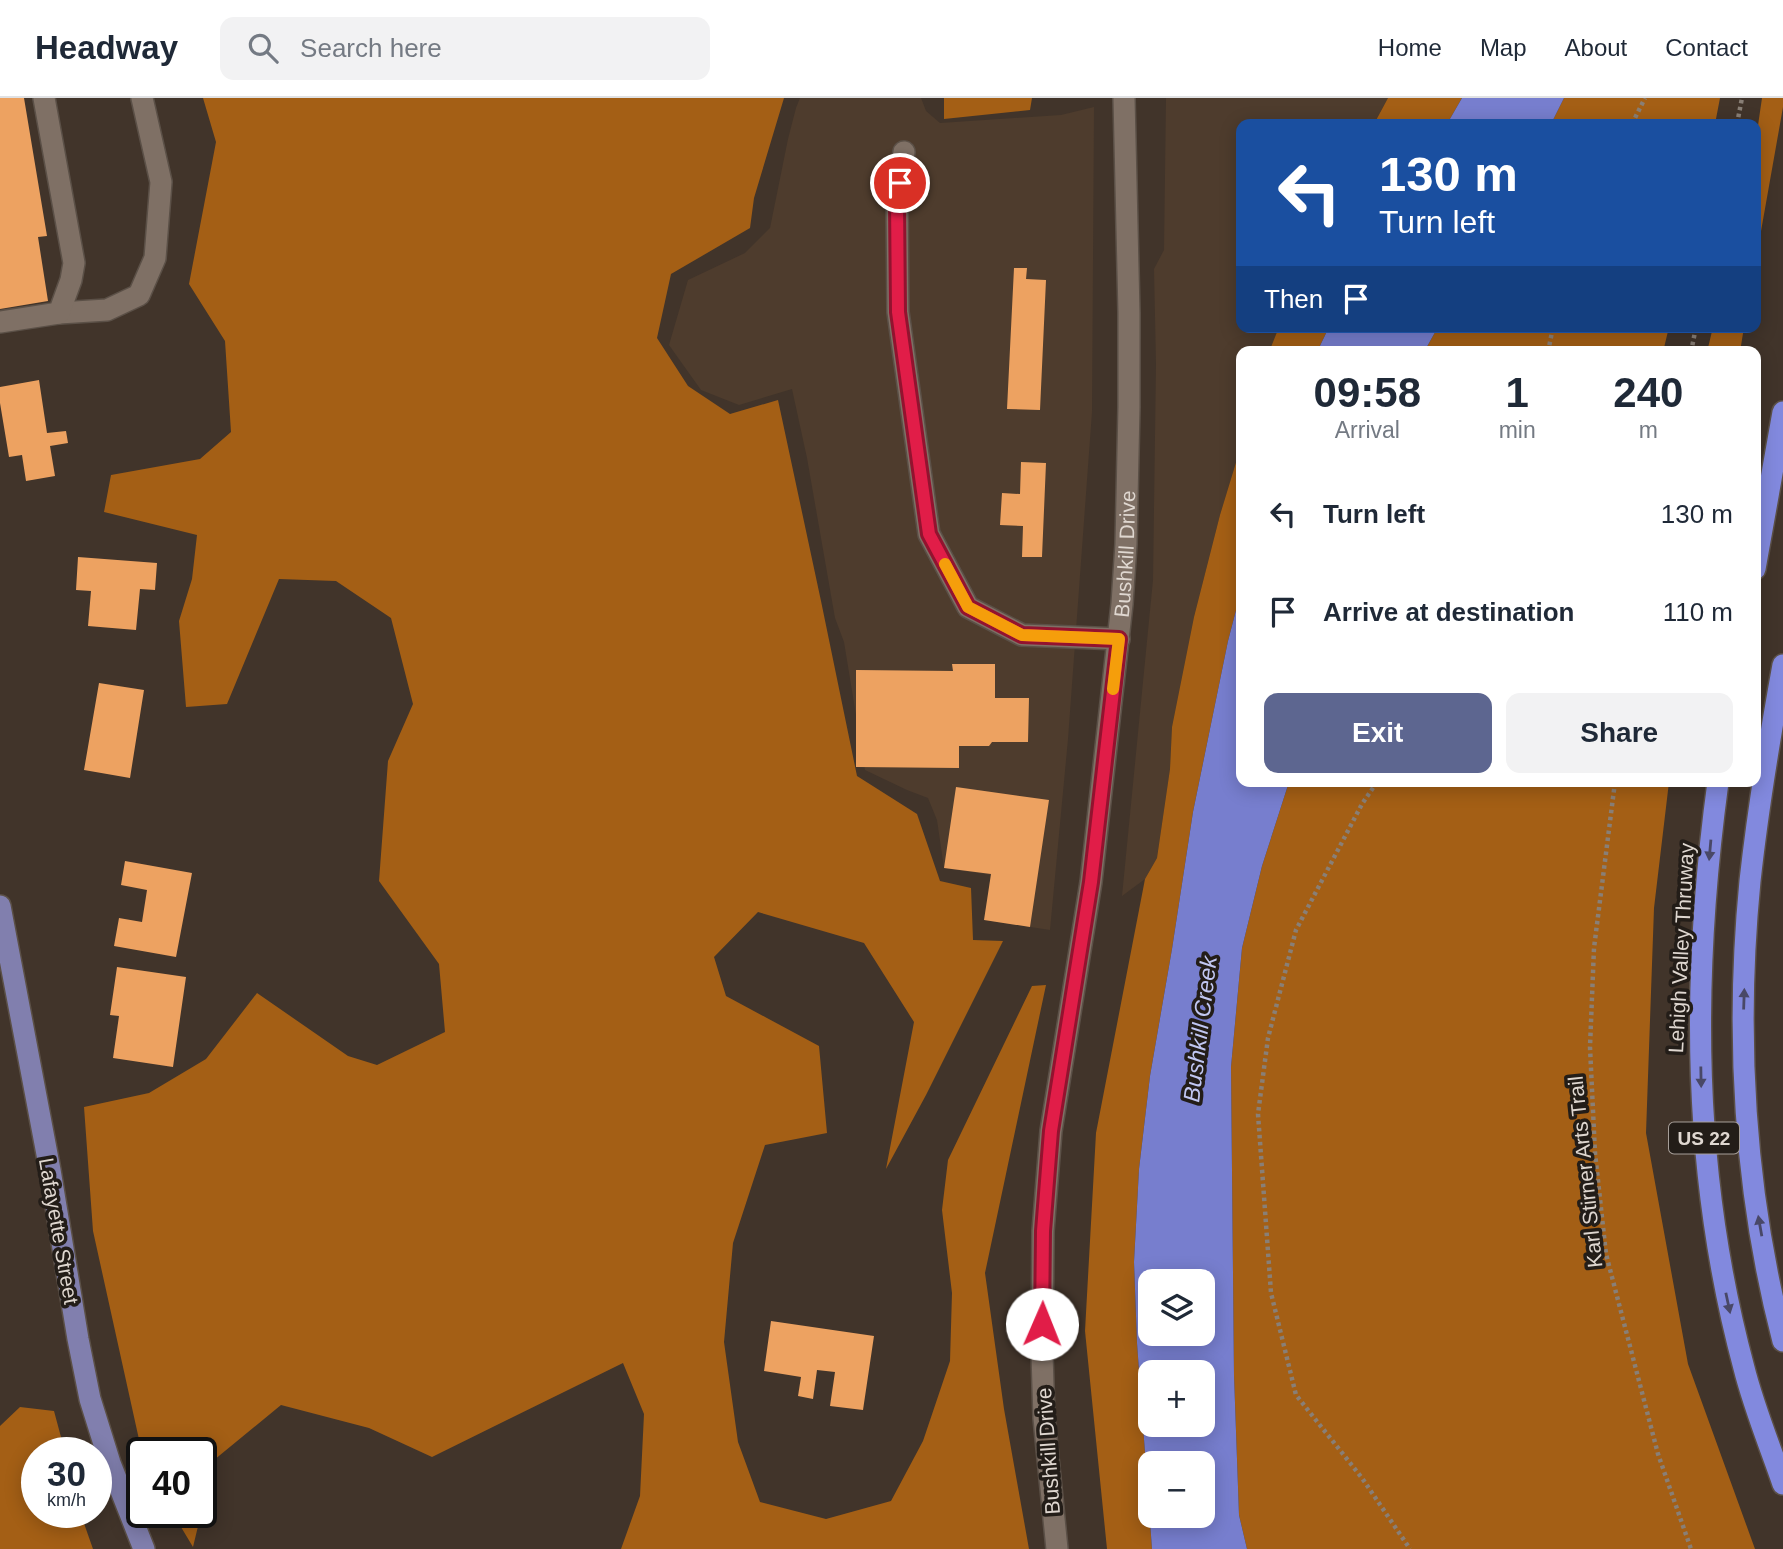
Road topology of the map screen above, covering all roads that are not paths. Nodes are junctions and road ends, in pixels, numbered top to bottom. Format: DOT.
graph roads {
  1 [pos="44,98"];
  2 [pos="142,98"];
  3 [pos="1124,98"];
  4 [pos="904,152"];
  5 [pos="59,313"];
  6 [pos="0,323"];
  7 [pos="1783,412"];
  8 [pos="1761,535"];
  9 [pos="1119,639"];
  10 [pos="1783,665"];
  11 [pos="1717,787"];
  12 [pos="0,905"];
  13 [pos="1783,1341"];
  14 [pos="1783,1485"];
  15 [pos="144,1549"];
  16 [pos="1057,1549"];
  1 -- 5 [label="street"];
  2 -- 5 [label="street"];
  3 -- 9 [label="street, Bushkill Drive"];
  4 -- 9 [label="street"];
  5 -- 6 [label="street"];
  7 -- 8 [label="highway"];
  9 -- 16 [label="street, Bushkill Drive"];
  13 -- 10 [label="highway, US 22, one-way"];
  11 -- 14 [label="highway, Lehigh Valley Thruway / US 22, one-way"];
  12 -- 15 [label="main road, Lafayette Street"];
}
